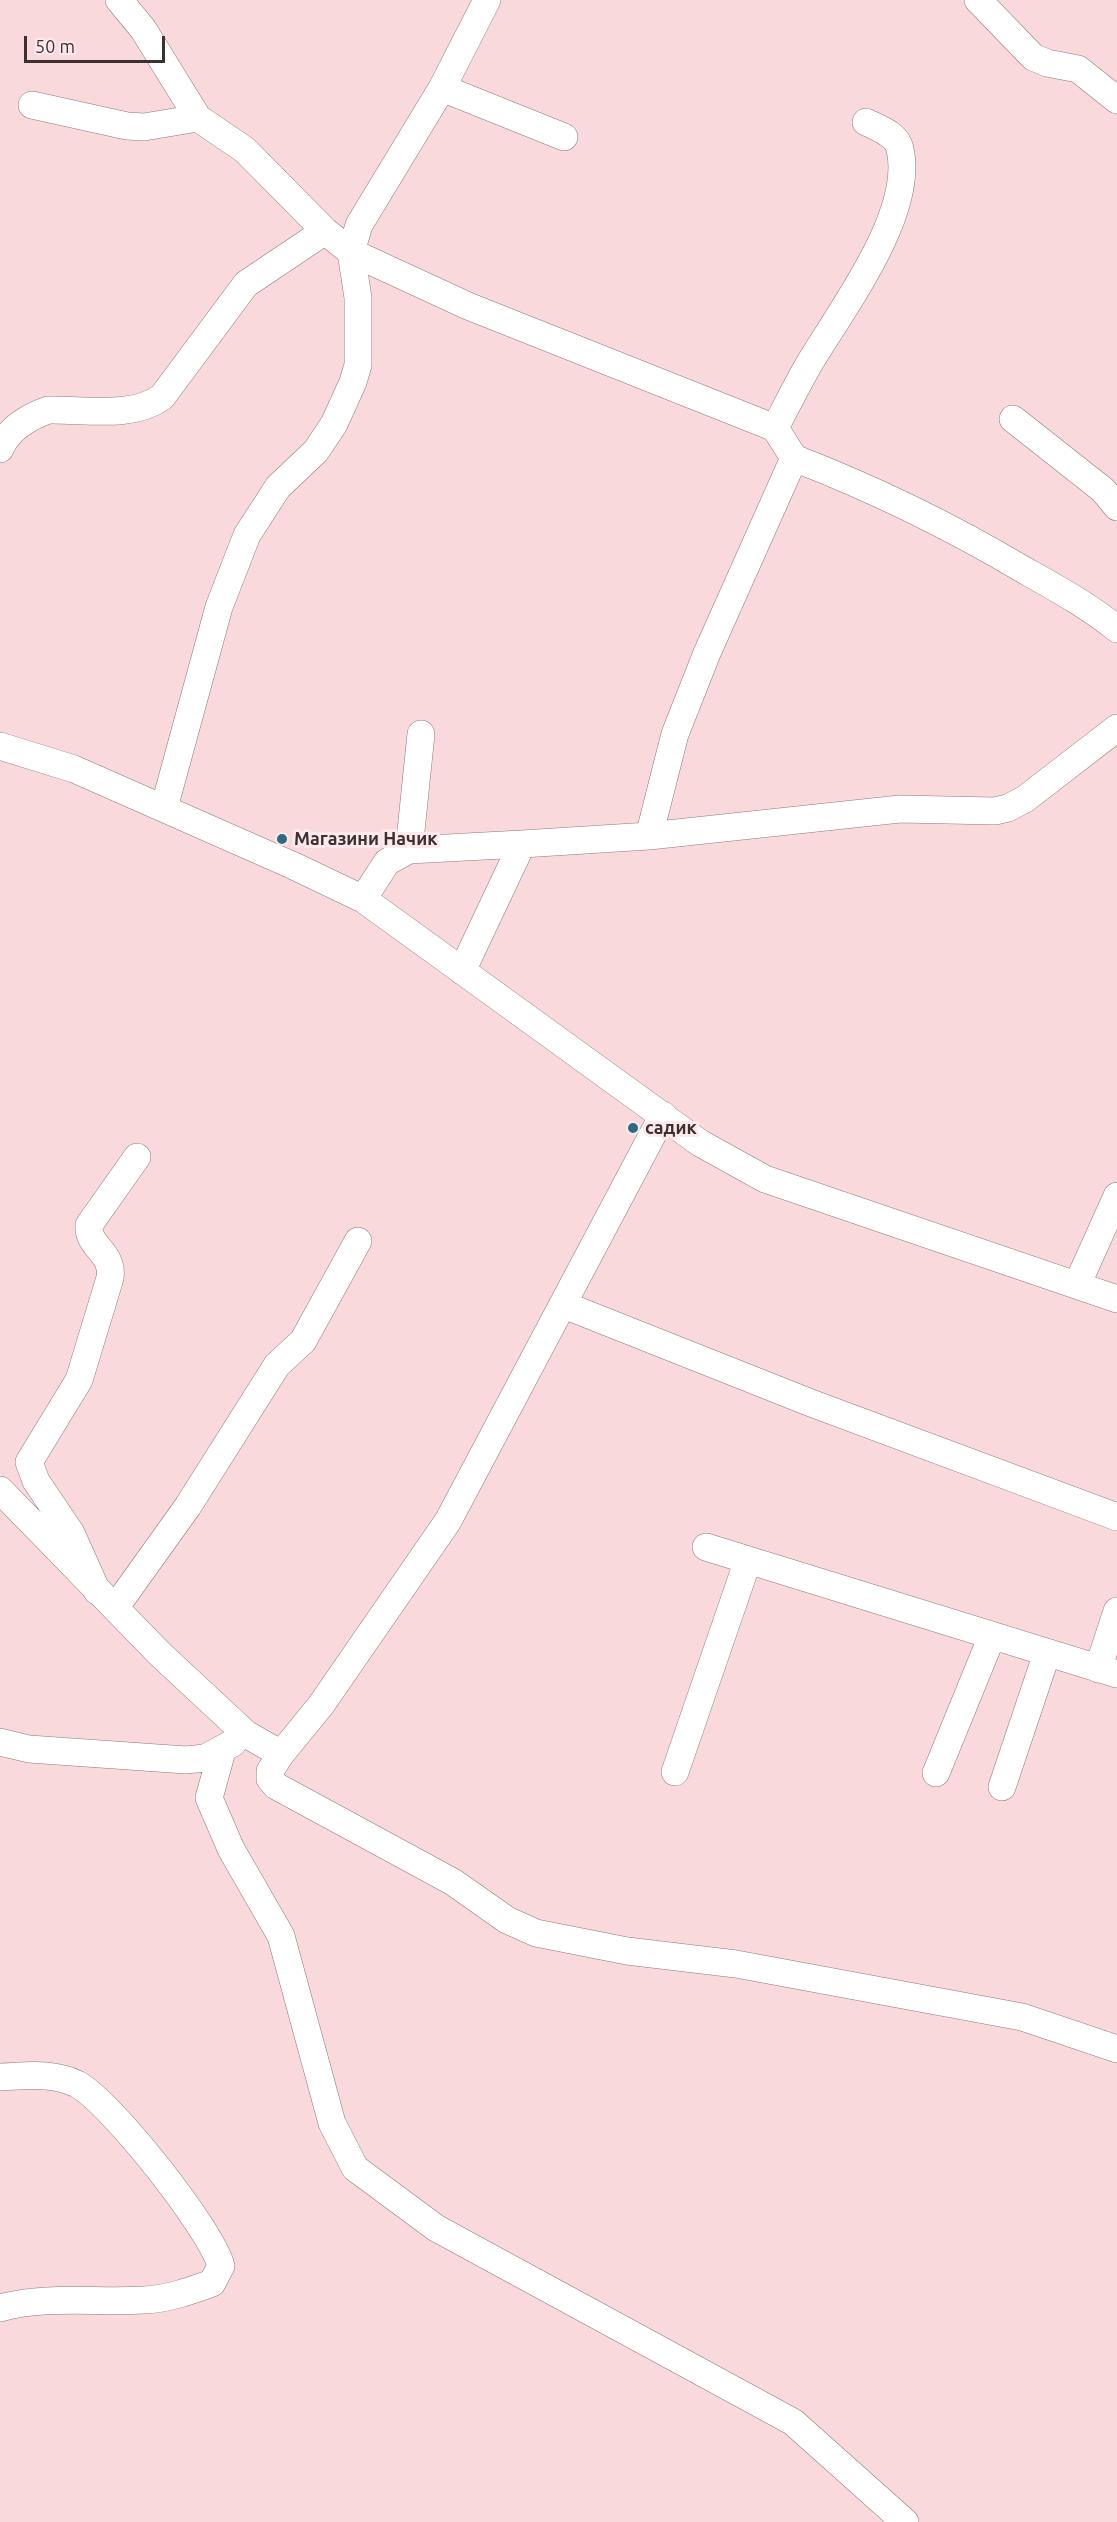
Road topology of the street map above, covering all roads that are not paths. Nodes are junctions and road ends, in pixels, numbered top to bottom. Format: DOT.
graph roads {
  1 [pos="119,0"];
  2 [pos="487,0"];
  3 [pos="978,0"];
  4 [pos="442,88"];
  5 [pos="1117,100"];
  6 [pos="32,105"];
  7 [pos="198,118"];
  8 [pos="866,122"];
  9 [pos="564,137"];
  10 [pos="325,231"];
  11 [pos="351,252"];
  12 [pos="1013,419"];
  13 [pos="775,428"];
  14 [pos="2,438"];
  15 [pos="794,458"];
  16 [pos="1117,507"];
  17 [pos="1115,621"];
  18 [pos="1117,728"];
  19 [pos="420,734"];
  20 [pos="0,746"];
  21 [pos="164,808"];
  22 [pos="649,836"];
  23 [pos="522,844"];
  24 [pos="409,849"];
  25 [pos="363,899"];
  26 [pos="462,971"];
  27 [pos="663,1115"];
  28 [pos="137,1157"];
  29 [pos="1117,1196"];
  30 [pos="358,1241"];
  31 [pos="1077,1285"];
  32 [pos="1117,1299"];
  33 [pos="564,1305"];
  34 [pos="0,1490"];
  35 [pos="1117,1517"];
  36 [pos="706,1547"];
  37 [pos="748,1560"];
  38 [pos="106,1600"];
  39 [pos="1117,1611"];
  40 [pos="992,1636"];
  41 [pos="1047,1653"];
  42 [pos="1107,1672"];
  43 [pos="246,1734"];
  44 [pos="0,1742"];
  45 [pos="222,1751"];
  46 [pos="281,1754"];
  47 [pos="675,1772"];
  48 [pos="936,1773"];
  49 [pos="1002,1787"];
  50 [pos="1117,2049"];
  51 [pos="0,2077"];
  52 [pos="0,2308"];
  53 [pos="905,2522"];
  1 -- 7 [label="street"];
  2 -- 4 [label="street"];
  3 -- 5 [label="street"];
  4 -- 9 [label="street"];
  4 -- 11 [label="street"];
  6 -- 7 [label="street"];
  7 -- 10 [label="street"];
  8 -- 13 [label="street"];
  10 -- 11 [label="street"];
  10 -- 14 [label="street"];
  11 -- 13 [label="street"];
  11 -- 21 [label="street"];
  12 -- 16 [label="street"];
  13 -- 15 [label="street"];
  15 -- 17 [label="street"];
  15 -- 22 [label="street"];
  18 -- 22 [label="street"];
  19 -- 24 [label="street"];
  20 -- 21 [label="street"];
  21 -- 25 [label="street"];
  22 -- 23 [label="street"];
  23 -- 24 [label="street"];
  23 -- 26 [label="street"];
  24 -- 25 [label="street"];
  25 -- 26 [label="street"];
  26 -- 27 [label="street"];
  27 -- 31 [label="street"];
  27 -- 33 [label="street"];
  28 -- 38 [label="street"];
  29 -- 31 [label="street"];
  30 -- 38 [label="street"];
  31 -- 32 [label="street"];
  33 -- 35 [label="street"];
  33 -- 46 [label="street"];
  34 -- 38 [label="street"];
  36 -- 37 [label="street"];
  37 -- 40 [label="street"];
  37 -- 47 [label="street"];
  38 -- 43 [label="street"];
  39 -- 42 [label="street"];
  40 -- 41 [label="street"];
  40 -- 48 [label="street"];
  41 -- 42 [label="street"];
  41 -- 49 [label="street"];
  43 -- 45 [label="street"];
  43 -- 46 [label="street"];
  44 -- 45 [label="street"];
  45 -- 53 [label="street"];
  46 -- 50 [label="street"];
  51 -- 52 [label="street"];
}
